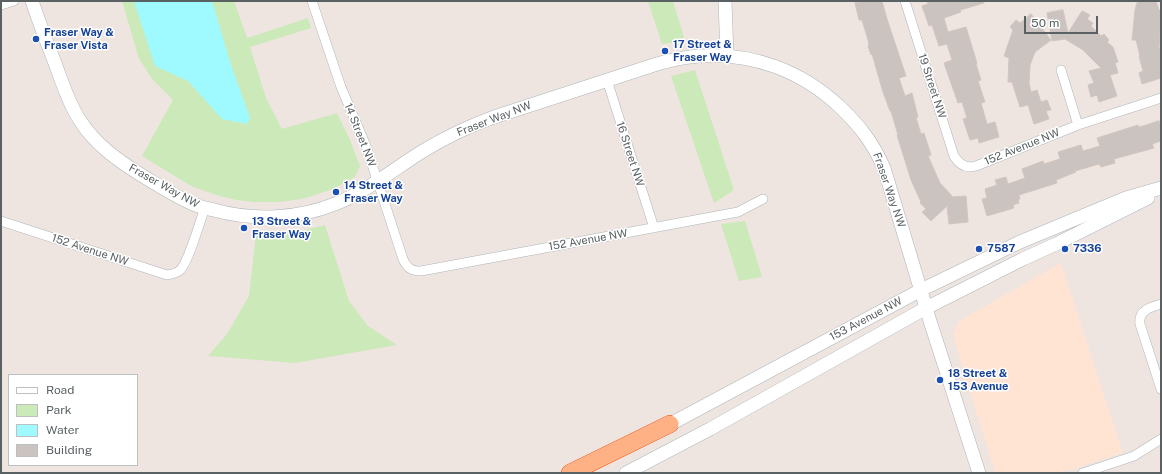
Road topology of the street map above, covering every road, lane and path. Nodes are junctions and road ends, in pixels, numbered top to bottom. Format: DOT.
graph roads {
  1 [pos="14,1"];
  2 [pos="32,1"];
  3 [pos="312,1"];
  4 [pos="725,1"];
  5 [pos="905,1"];
  6 [pos="1,5"];
  7 [pos="727,56"];
  8 [pos="1061,70"];
  9 [pos="607,80"];
  10 [pos="1161,98"];
  11 [pos="1078,125"];
  12 [pos="966,167"];
  13 [pos="378,180"];
  14 [pos="1161,190"];
  15 [pos="763,199"];
  16 [pos="204,208"];
  17 [pos="1,221"];
  18 [pos="654,228"];
  19 [pos="409,269"];
  20 [pos="921,290"];
  21 [pos="1161,304"];
  22 [pos="926,308"];
  23 [pos="1161,389"];
  24 [pos="670,424"];
  25 [pos="1161,440"];
  26 [pos="570,473"];
  27 [pos="582,473"];
  28 [pos="626,473"];
  29 [pos="979,473"];
  30 [pos="1083,473"];
  1 -- 6 [label="street"];
  2 -- 16 [label="street, Fraser Way NW"];
  3 -- 13 [label="street, 14 Street NW"];
  4 -- 7 [label="street"];
  5 -- 12 [label="street, 19 Street NW"];
  7 -- 9 [label="street, Fraser Way NW"];
  7 -- 20 [label="street, Fraser Way NW"];
  8 -- 11 [label="street"];
  9 -- 13 [label="street, Fraser Way NW"];
  9 -- 18 [label="street, 16 Street NW"];
  10 -- 11 [label="street, 152 Avenue NW"];
  11 -- 12 [label="street, 152 Avenue NW"];
  13 -- 16 [label="street, Fraser Way NW"];
  13 -- 19 [label="street, 14 Street NW"];
  14 -- 20 [label="street, 153 Avenue NW"];
  14 -- 22 [label="street, 153 Avenue NW"];
  15 -- 18 [label="street, 152 Avenue NW"];
  16 -- 17 [label="street, 152 Avenue NW"];
  18 -- 19 [label="street, 152 Avenue NW"];
  20 -- 22 [label="street, Fraser Way NW"];
  20 -- 24 [label="street, 153 Avenue NW"];
  21 -- 23 [label="street"];
  22 -- 28 [label="street, 153 Avenue NW"];
  22 -- 29 [label="street, Fraser Way NW"];
  24 -- 26 [label="highway"];
  24 -- 27 [label="street, 153 Avenue NW"];
  25 -- 30 [label="street"];
}
